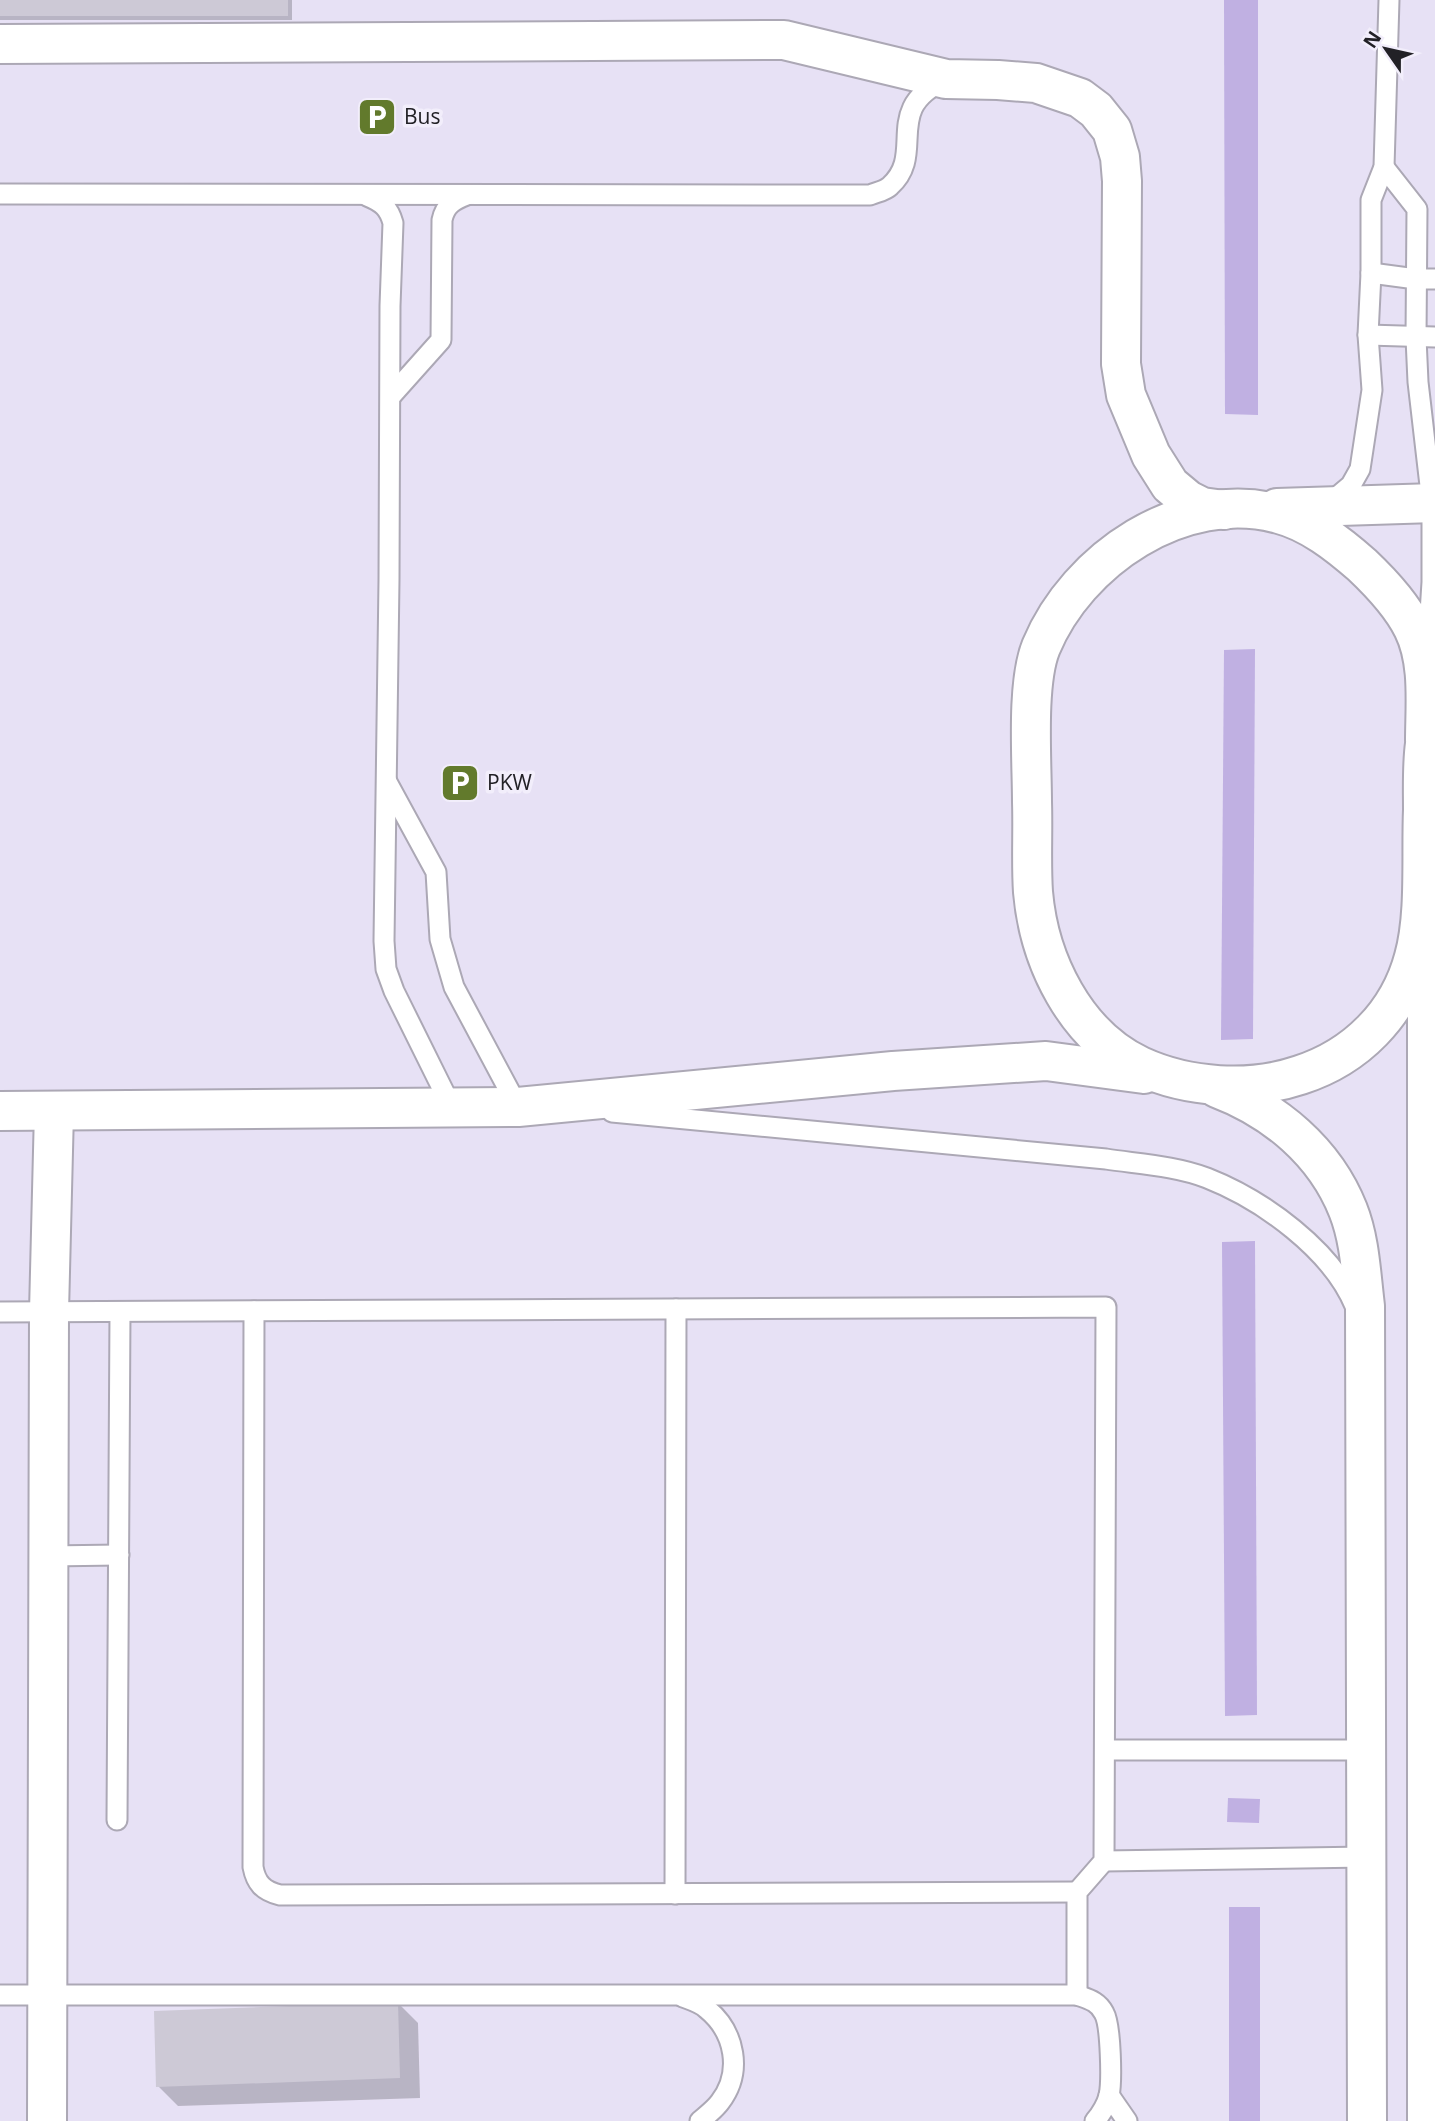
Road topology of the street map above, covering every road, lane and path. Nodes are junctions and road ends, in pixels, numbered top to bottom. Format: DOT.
graph roads {
  1 [pos="1389,0"];
  2 [pos="0,44"];
  3 [pos="946,79"];
  4 [pos="1384,167"];
  5 [pos="0,194"];
  6 [pos="364,194"];
  7 [pos="468,195"];
  8 [pos="1371,272"];
  9 [pos="1426,279"];
  10 [pos="1368,335"];
  11 [pos="1425,337"];
  12 [pos="391,396"];
  13 [pos="1434,503"];
  14 [pos="1322,507"];
  15 [pos="1237,509"];
  16 [pos="1428,712"];
  17 [pos="387,781"];
  18 [pos="1420,914"];
  19 [pos="1186,1080"];
  20 [pos="528,1107"];
  21 [pos="452,1108"];
  22 [pos="0,1111"];
  23 [pos="54,1111"];
  24 [pos="676,1309"];
  25 [pos="254,1311"];
  26 [pos="0,1312"];
  27 [pos="49,1312"];
  28 [pos="120,1312"];
  29 [pos="1365,1355"];
  30 [pos="119,1555"];
  31 [pos="48,1556"];
  32 [pos="1105,1750"];
  33 [pos="1366,1750"];
  34 [pos="117,1820"];
  35 [pos="1366,1857"];
  36 [pos="1104,1861"];
  37 [pos="1077,1892"];
  38 [pos="675,1894"];
  39 [pos="0,1995"];
  40 [pos="48,1995"];
  41 [pos="679,1995"];
  42 [pos="1077,1995"];
  43 [pos="1109,2095"];
  44 [pos="47,2121"];
  45 [pos="701,2121"];
  46 [pos="1095,2121"];
  47 [pos="1127,2121"];
  48 [pos="1367,2121"];
  49 [pos="1427,2121"];
  1 -- 4 [label="lane"];
  2 -- 3 [label="street"];
  3 -- 7 [label="lane"];
  3 -- 15 [label="street"];
  4 -- 8 [label="lane"];
  4 -- 9 [label="lane"];
  5 -- 6 [label="lane"];
  6 -- 7 [label="lane"];
  6 -- 12 [label="lane"];
  7 -- 12 [label="lane"];
  8 -- 9 [label="lane"];
  8 -- 10 [label="lane"];
  9 -- 11 [label="lane"];
  10 -- 11 [label="lane"];
  10 -- 14 [label="lane"];
  11 -- 13 [label="lane"];
  12 -- 17 [label="lane"];
  13 -- 14 [label="street"];
  13 -- 16 [label="lane"];
  14 -- 15 [label="street"];
  15 -- 16 [label="street"];
  15 -- 19 [label="street"];
  16 -- 18 [label="street"];
  17 -- 20 [label="lane"];
  17 -- 21 [label="lane"];
  18 -- 19 [label="street"];
  18 -- 49 [label="street"];
  19 -- 20 [label="street"];
  19 -- 29 [label="street"];
  20 -- 21 [label="street"];
  20 -- 29 [label="lane"];
  21 -- 23 [label="street"];
  22 -- 23 [label="street"];
  23 -- 27 [label="street"];
  24 -- 25 [label="lane"];
  24 -- 32 [label="lane"];
  24 -- 38 [label="lane"];
  25 -- 28 [label="lane"];
  25 -- 38 [label="lane"];
  26 -- 27 [label="lane"];
  27 -- 28 [label="lane"];
  27 -- 31 [label="street"];
  28 -- 30 [label="lane"];
  29 -- 33 [label="street"];
  30 -- 31 [label="lane"];
  30 -- 34 [label="lane"];
  31 -- 40 [label="street"];
  32 -- 33 [label="lane"];
  32 -- 36 [label="lane"];
  33 -- 35 [label="street"];
  35 -- 36 [label="lane"];
  35 -- 48 [label="street"];
  36 -- 37 [label="lane"];
  37 -- 38 [label="lane"];
  37 -- 42 [label="lane"];
  39 -- 40 [label="lane"];
  40 -- 41 [label="lane"];
  40 -- 44 [label="street"];
  41 -- 42 [label="lane"];
  41 -- 45 [label="lane"];
  42 -- 43 [label="lane"];
  43 -- 46 [label="lane"];
  43 -- 47 [label="lane"];
}
